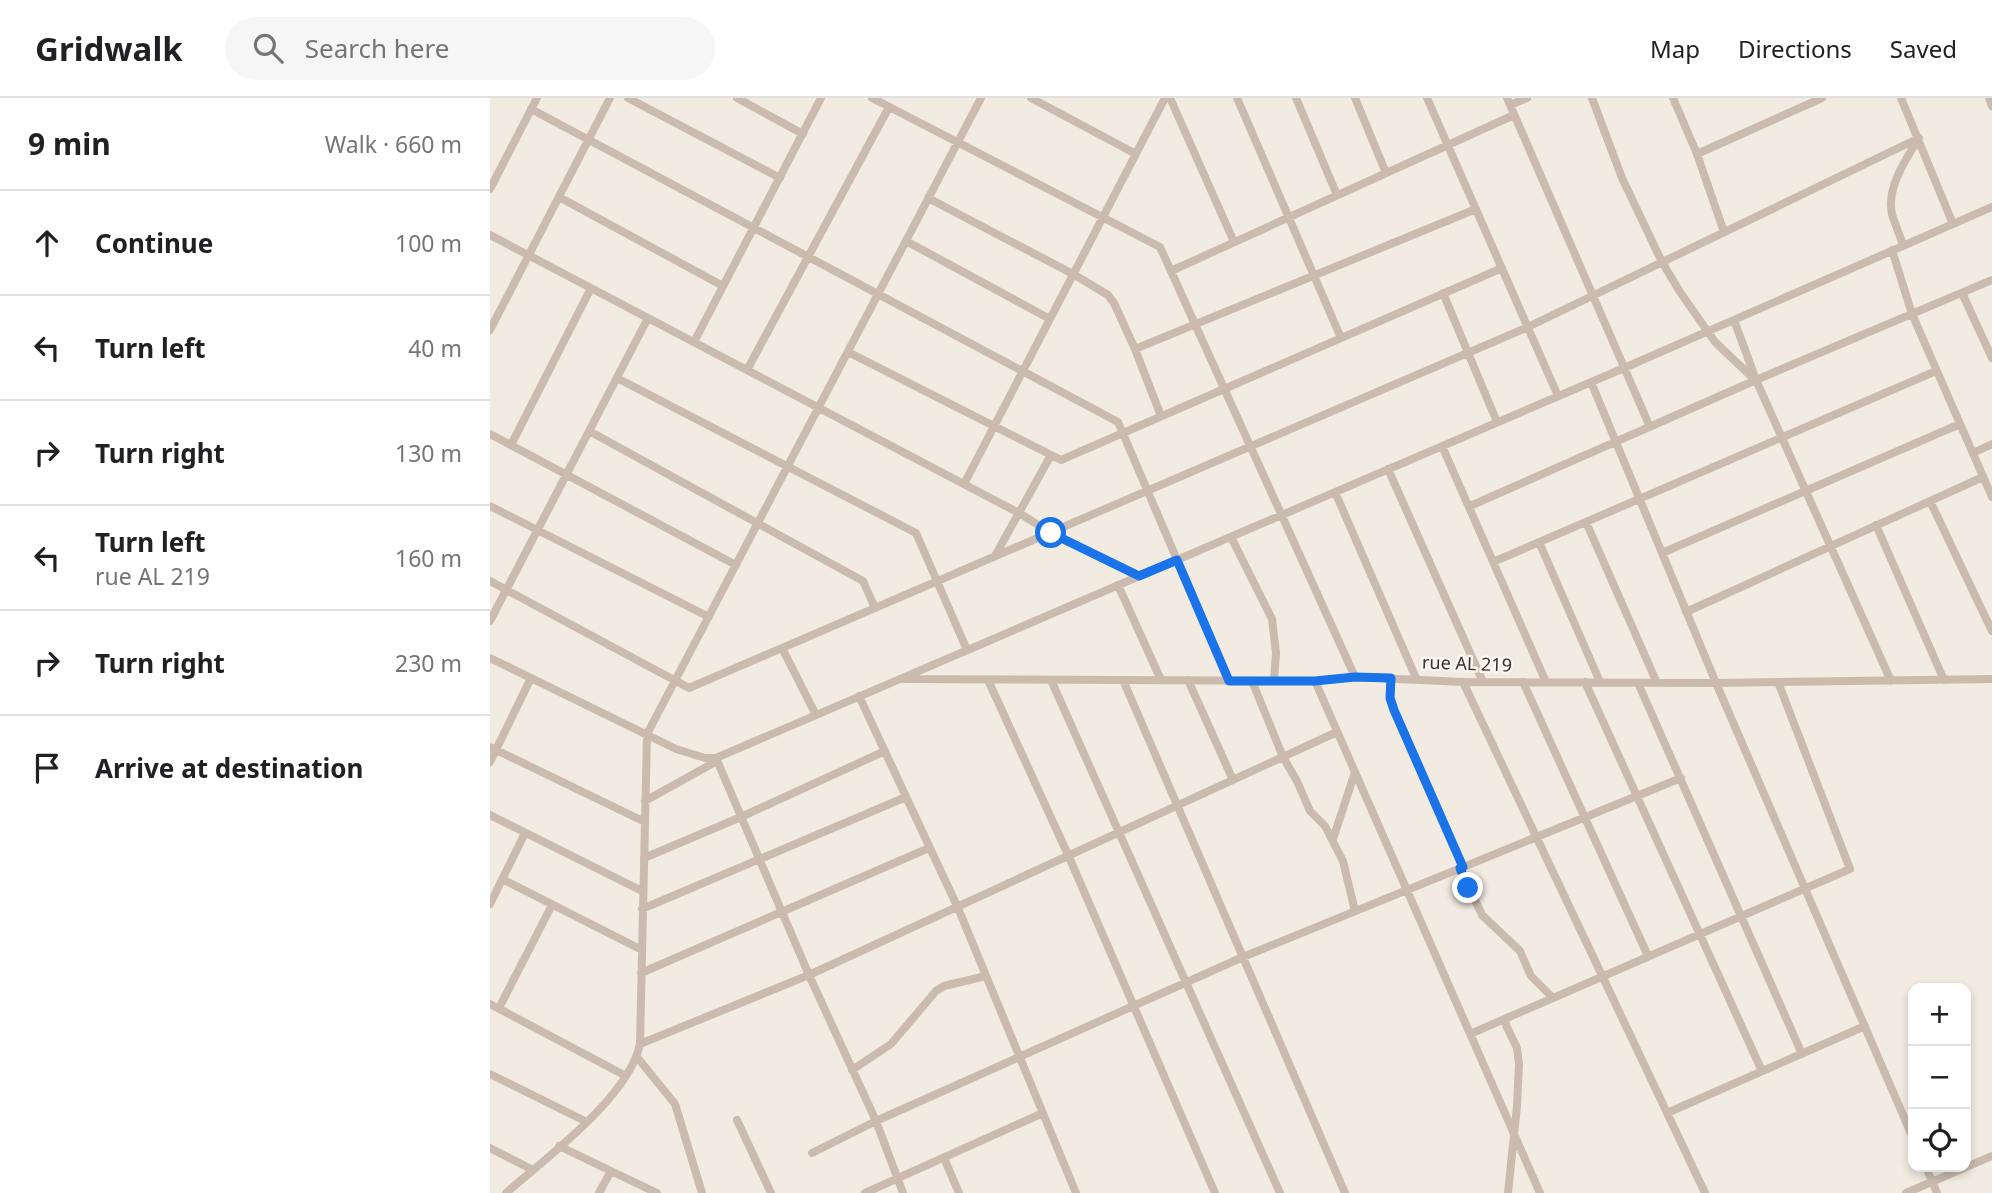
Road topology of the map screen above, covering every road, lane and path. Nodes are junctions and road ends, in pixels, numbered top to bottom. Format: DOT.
graph roads {
  1 [pos="537,98"];
  2 [pos="610,98"];
  3 [pos="628,98"];
  4 [pos="737,98"];
  5 [pos="821,98"];
  6 [pos="872,98"];
  7 [pos="981,98"];
  8 [pos="1031,98"];
  9 [pos="1168,98"];
  10 [pos="1237,98"];
  11 [pos="1296,98"];
  12 [pos="1355,98"];
  13 [pos="1427,98"];
  14 [pos="1527,98"];
  15 [pos="1592,98"];
  16 [pos="1673,98"];
  17 [pos="1822,98"];
  18 [pos="1901,98"];
  19 [pos="1989,98"];
  20 [pos="1508,102"];
  21 [pos="1992,106"];
  22 [pos="889,107"];
  23 [pos="531,109"];
  24 [pos="1514,115"];
  25 [pos="803,134"];
  26 [pos="1919,138"];
  27 [pos="589,140"];
  28 [pos="958,142"];
  29 [pos="1448,145"];
  30 [pos="1697,154"];
  31 [pos="1136,155"];
  32 [pos="1386,173"];
  33 [pos="780,177"];
  34 [pos="491,186"];
  35 [pos="1337,195"];
  36 [pos="559,197"];
  37 [pos="928,198"];
  38 [pos="1992,207"];
  39 [pos="1476,209"];
  40 [pos="1104,216"];
  41 [pos="1289,217"];
  42 [pos="1953,224"];
  43 [pos="754,228"];
  44 [pos="1724,232"];
  45 [pos="490,235"];
  46 [pos="906,241"];
  47 [pos="1234,242"];
  48 [pos="1903,246"];
  49 [pos="1892,250"];
  50 [pos="528,256"];
  51 [pos="808,257"];
  52 [pos="1662,262"];
  53 [pos="1502,268"];
  54 [pos="1171,271"];
  55 [pos="1073,274"];
  56 [pos="1314,276"];
  57 [pos="1992,280"];
  58 [pos="723,286"];
  59 [pos="591,288"];
  60 [pos="1443,293"];
  61 [pos="1962,293"];
  62 [pos="878,294"];
  63 [pos="1593,295"];
  64 [pos="1912,314"];
  65 [pos="648,318"];
  66 [pos="1050,319"];
  67 [pos="1734,320"];
  68 [pos="1195,324"];
  69 [pos="1528,327"];
  70 [pos="490,330"];
  71 [pos="1707,331"];
  72 [pos="1341,338"];
  73 [pos="694,342"];
  74 [pos="1135,349"];
  75 [pos="848,352"];
  76 [pos="1468,352"];
  77 [pos="1992,358"];
  78 [pos="1624,368"];
  79 [pos="747,370"];
  80 [pos="1936,370"];
  81 [pos="1023,372"];
  82 [pos="617,378"];
  83 [pos="1756,380"];
  84 [pos="1591,382"];
  85 [pos="1224,388"];
  86 [pos="1558,396"];
  87 [pos="819,408"];
  88 [pos="1161,416"];
  89 [pos="1497,422"];
  90 [pos="1960,424"];
  91 [pos="994,426"];
  92 [pos="1650,427"];
  93 [pos="589,431"];
  94 [pos="1122,433"];
  95 [pos="490,434"];
  96 [pos="1781,438"];
  97 [pos="1615,442"];
  98 [pos="1992,444"];
  99 [pos="511,445"];
  100 [pos="1250,446"];
  101 [pos="1442,446"];
  102 [pos="1973,453"];
  103 [pos="1051,455"];
  104 [pos="788,466"];
  105 [pos="1388,469"];
  106 [pos="566,475"];
  107 [pos="1983,477"];
  108 [pos="964,484"];
  109 [pos="1147,491"];
  110 [pos="1805,491"];
  111 [pos="1335,492"];
  112 [pos="1992,497"];
  113 [pos="1639,499"];
  114 [pos="1930,501"];
  115 [pos="490,506"];
  116 [pos="1470,506"];
  117 [pos="1019,513"];
  118 [pos="1281,515"];
  119 [pos="1586,522"];
  120 [pos="758,523"];
  121 [pos="1876,525"];
  122 [pos="537,530"];
  123 [pos="1051,533"];
  124 [pos="1231,537"];
  125 [pos="1539,542"];
  126 [pos="1830,545"];
  127 [pos="1662,553"];
  128 [pos="995,556"];
  129 [pos="1177,560"];
  130 [pos="1493,562"];
  131 [pos="736,565"];
  132 [pos="1139,576"];
  133 [pos="490,581"];
  134 [pos="937,582"];
  135 [pos="1118,585"];
  136 [pos="506,590"];
  137 [pos="875,608"];
  138 [pos="1686,612"];
  139 [pos="709,617"];
  140 [pos="490,621"];
  141 [pos="1992,631"];
  142 [pos="782,648"];
  143 [pos="967,650"];
  144 [pos="490,658"];
  145 [pos="1355,677"];
  146 [pos="531,678"];
  147 [pos="1391,678"];
  148 [pos="1416,678"];
  149 [pos="899,679"];
  150 [pos="1992,679"];
  151 [pos="675,680"];
  152 [pos="988,680"];
  153 [pos="1051,680"];
  154 [pos="1123,680"];
  155 [pos="1161,680"];
  156 [pos="1274,680"];
  157 [pos="1944,680"];
  158 [pos="1188,681"];
  159 [pos="1229,681"];
  160 [pos="1252,681"];
  161 [pos="1315,681"];
  162 [pos="1891,681"];
  163 [pos="1463,682"];
  164 [pos="1483,682"];
  165 [pos="1523,682"];
  166 [pos="1546,682"];
  167 [pos="1585,682"];
  168 [pos="1600,682"];
  169 [pos="1637,682"];
  170 [pos="1657,682"];
  171 [pos="1778,682"];
  172 [pos="1716,683"];
  173 [pos="859,696"];
  174 [pos="816,715"];
  175 [pos="1337,732"];
  176 [pos="647,734"];
  177 [pos="493,749"];
  178 [pos="884,751"];
  179 [pos="1283,757"];
  180 [pos="716,760"];
  181 [pos="490,762"];
  182 [pos="1355,772"];
  183 [pos="1681,778"];
  184 [pos="1233,780"];
  185 [pos="1637,796"];
  186 [pos="906,797"];
  187 [pos="645,801"];
  188 [pos="1177,806"];
  189 [pos="490,816"];
  190 [pos="741,817"];
  191 [pos="1585,817"];
  192 [pos="645,822"];
  193 [pos="524,832"];
  194 [pos="1119,833"];
  195 [pos="1536,837"];
  196 [pos="1333,839"];
  197 [pos="929,848"];
  198 [pos="1069,857"];
  199 [pos="644,858"];
  200 [pos="759,859"];
  201 [pos="1461,867"];
  202 [pos="502,879"];
  203 [pos="1805,888"];
  204 [pos="1406,890"];
  205 [pos="642,891"];
  206 [pos="490,904"];
  207 [pos="552,905"];
  208 [pos="958,908"];
  209 [pos="642,909"];
  210 [pos="1355,911"];
  211 [pos="782,912"];
  212 [pos="1741,916"];
  213 [pos="1700,934"];
  214 [pos="642,950"];
  215 [pos="1243,957"];
  216 [pos="1648,957"];
  217 [pos="641,973"];
  218 [pos="809,975"];
  219 [pos="986,976"];
  220 [pos="1603,976"];
  221 [pos="1186,983"];
  222 [pos="1553,998"];
  223 [pos="494,1006"];
  224 [pos="1134,1006"];
  225 [pos="1506,1019"];
  226 [pos="1865,1026"];
  227 [pos="1470,1034"];
  228 [pos="640,1044"];
  229 [pos="1802,1054"];
  230 [pos="637,1057"];
  231 [pos="1020,1058"];
  232 [pos="852,1070"];
  233 [pos="1762,1071"];
  234 [pos="490,1074"];
  235 [pos="626,1076"];
  236 [pos="1043,1113"];
  237 [pos="1667,1113"];
  238 [pos="737,1120"];
  239 [pos="876,1121"];
  240 [pos="587,1122"];
  241 [pos="1908,1126"];
  242 [pos="1514,1135"];
  243 [pos="559,1146"];
  244 [pos="490,1148"];
  245 [pos="812,1153"];
  246 [pos="1992,1156"];
  247 [pos="944,1158"];
  248 [pos="533,1170"];
  249 [pos="611,1171"];
  250 [pos="1928,1172"];
  251 [pos="897,1179"];
  252 [pos="1932,1182"];
  253 [pos="1072,1192"];
  254 [pos="506,1193"];
  255 [pos="599,1193"];
  256 [pos="657,1193"];
  257 [pos="702,1193"];
  258 [pos="771,1193"];
  259 [pos="865,1193"];
  260 [pos="903,1193"];
  261 [pos="960,1193"];
  262 [pos="1215,1193"];
  263 [pos="1280,1193"];
  264 [pos="1345,1193"];
  265 [pos="1508,1193"];
  266 [pos="1540,1193"];
  267 [pos="1705,1193"];
  268 [pos="1906,1193"];
  269 [pos="1937,1193"];
  1 -- 23 [label="street"];
  2 -- 27 [label="street"];
  3 -- 33 [label="street"];
  4 -- 25 [label="street"];
  5 -- 25 [label="street"];
  6 -- 22 [label="street"];
  7 -- 28 [label="street"];
  8 -- 31 [label="street"];
  9 -- 31 [label="street"];
  9 -- 47 [label="street"];
  10 -- 41 [label="street"];
  11 -- 35 [label="street"];
  12 -- 32 [label="street"];
  13 -- 29 [label="street"];
  14 -- 20 [label="street"];
  15 -- 52 [label="street"];
  16 -- 30 [label="street"];
  17 -- 30 [label="street"];
  18 -- 26 [label="street"];
  19 -- 21 [label="street"];
  20 -- 24 [label="street"];
  22 -- 28 [label="street"];
  22 -- 51 [label="street"];
  23 -- 27 [label="street"];
  23 -- 34 [label="street"];
  24 -- 29 [label="street"];
  24 -- 63 [label="street"];
  25 -- 33 [label="street"];
  26 -- 42 [label="street"];
  26 -- 44 [label="street"];
  26 -- 48 [label="street"];
  27 -- 36 [label="street"];
  27 -- 43 [label="street"];
  28 -- 37 [label="street"];
  28 -- 40 [label="street"];
  29 -- 32 [label="street"];
  29 -- 39 [label="street"];
  30 -- 44 [label="street"];
  31 -- 40 [label="street"];
  32 -- 35 [label="street"];
  33 -- 43 [label="street"];
  35 -- 41 [label="street"];
  36 -- 50 [label="street"];
  36 -- 58 [label="street"];
  37 -- 46 [label="street"];
  37 -- 55 [label="street"];
  38 -- 42 [label="street"];
  39 -- 53 [label="street"];
  39 -- 56 [label="street"];
  40 -- 54 [label="street"];
  40 -- 55 [label="street"];
  41 -- 47 [label="street"];
  41 -- 56 [label="street"];
  42 -- 48 [label="street"];
  43 -- 51 [label="street"];
  43 -- 58 [label="street"];
  44 -- 52 [label="street"];
  45 -- 50 [label="street"];
  46 -- 62 [label="street"];
  46 -- 66 [label="street"];
  47 -- 54 [label="street"];
  48 -- 49 [label="street"];
  49 -- 64 [label="street"];
  49 -- 67 [label="street"];
  50 -- 59 [label="street"];
  50 -- 70 [label="street"];
  51 -- 62 [label="street"];
  51 -- 79 [label="street"];
  52 -- 63 [label="street"];
  52 -- 71 [label="street"];
  53 -- 60 [label="street"];
  53 -- 69 [label="street"];
  54 -- 68 [label="street"];
  55 -- 66 [label="street"];
  55 -- 74 [label="street"];
  56 -- 68 [label="street"];
  56 -- 72 [label="street"];
  57 -- 61 [label="street"];
  58 -- 73 [label="street"];
  59 -- 65 [label="street"];
  59 -- 99 [label="street"];
  60 -- 72 [label="street"];
  60 -- 76 [label="street"];
  61 -- 64 [label="street"];
  61 -- 77 [label="street"];
  62 -- 75 [label="street"];
  62 -- 81 [label="street"];
  63 -- 69 [label="street"];
  63 -- 78 [label="street"];
  64 -- 80 [label="street"];
  64 -- 83 [label="street"];
  65 -- 73 [label="street"];
  65 -- 82 [label="street"];
  66 -- 81 [label="street"];
  67 -- 71 [label="street"];
  67 -- 83 [label="street"];
  68 -- 74 [label="street"];
  68 -- 85 [label="street"];
  69 -- 76 [label="street"];
  69 -- 86 [label="street"];
  71 -- 78 [label="street"];
  71 -- 83 [label="street"];
  72 -- 85 [label="street"];
  73 -- 79 [label="street"];
  74 -- 88 [label="street"];
  75 -- 87 [label="street"];
  75 -- 91 [label="street"];
  76 -- 89 [label="street"];
  76 -- 100 [label="street"];
  78 -- 84 [label="street"];
  78 -- 92 [label="street"];
  79 -- 87 [label="street"];
  80 -- 90 [label="street"];
  80 -- 96 [label="street"];
  81 -- 91 [label="street"];
  81 -- 94 [label="street"];
  82 -- 93 [label="street"];
  82 -- 104 [label="street"];
  83 -- 92 [label="street"];
  83 -- 96 [label="street"];
  84 -- 86 [label="street"];
  84 -- 97 [label="street"];
  85 -- 88 [label="street"];
  85 -- 100 [label="street"];
  86 -- 89 [label="street"];
  87 -- 104 [label="street"];
  87 -- 108 [label="street"];
  88 -- 94 [label="street"];
  89 -- 101 [label="street"];
  90 -- 102 [label="street"];
  90 -- 110 [label="street"];
  91 -- 103 [label="street"];
  91 -- 108 [label="street"];
  92 -- 97 [label="street"];
  93 -- 106 [label="street"];
  93 -- 120 [label="street"];
  94 -- 103 [label="street"];
  94 -- 109 [label="street"];
  95 -- 99 [label="street"];
  96 -- 110 [label="street"];
  96 -- 113 [label="street"];
  97 -- 113 [label="street"];
  97 -- 116 [label="street"];
  98 -- 102 [label="street"];
  99 -- 106 [label="street"];
  100 -- 109 [label="street"];
  100 -- 118 [label="street"];
  101 -- 105 [label="street"];
  101 -- 116 [label="street"];
  102 -- 107 [label="street"];
  103 -- 117 [label="street"];
  104 -- 120 [label="street"];
  104 -- 134 [label="street"];
  105 -- 111 [label="street"];
  105 -- 164 [label="street"];
  106 -- 122 [label="street"];
  106 -- 131 [label="street"];
  107 -- 112 [label="street"];
  107 -- 114 [label="street"];
  108 -- 117 [label="street"];
  109 -- 123 [label="street"];
  109 -- 129 [label="street"];
  110 -- 126 [label="street"];
  110 -- 127 [label="street"];
  111 -- 118 [label="street"];
  111 -- 148 [label="street"];
  113 -- 119 [label="street"];
  113 -- 127 [label="street"];
  114 -- 121 [label="street"];
  114 -- 141 [label="street"];
  115 -- 122 [label="street"];
  116 -- 130 [label="street"];
  117 -- 123 [label="street"];
  117 -- 128 [label="street"];
  118 -- 124 [label="street"];
  118 -- 145 [label="street"];
  119 -- 125 [label="street"];
  119 -- 170 [label="street"];
  120 -- 131 [label="street"];
  120 -- 137 [label="street"];
  121 -- 126 [label="street"];
  121 -- 157 [label="street"];
  122 -- 136 [label="street"];
  122 -- 139 [label="street"];
  123 -- 128 [label="street"];
  123 -- 132 [label="street"];
  124 -- 129 [label="street"];
  124 -- 156 [label="street"];
  125 -- 130 [label="street"];
  125 -- 168 [label="street"];
  126 -- 138 [label="street"];
  126 -- 162 [label="street"];
  127 -- 138 [label="street"];
  128 -- 134 [label="street"];
  129 -- 132 [label="street"];
  129 -- 159 [label="street"];
  130 -- 166 [label="street"];
  131 -- 139 [label="street"];
  132 -- 135 [label="street"];
  133 -- 136 [label="street"];
  134 -- 137 [label="street"];
  134 -- 143 [label="street"];
  135 -- 143 [label="street"];
  135 -- 155 [label="street"];
  136 -- 140 [label="street"];
  136 -- 151 [label="street"];
  137 -- 142 [label="street"];
  138 -- 172 [label="street"];
  139 -- 151 [label="street"];
  142 -- 151 [label="street"];
  142 -- 174 [label="street"];
  143 -- 149 [label="street"];
  144 -- 146 [label="street"];
  145 -- 147 [label="street, rue AL 219"];
  145 -- 161 [label="street, rue AL 219"];
  146 -- 176 [label="street"];
  146 -- 177 [label="street"];
  147 -- 148 [label="street, rue AL 219"];
  147 -- 201 [label="street"];
  148 -- 163 [label="street, rue AL 219"];
  149 -- 152 [label="street, rue AL 219"];
  149 -- 173 [label="street"];
  150 -- 157 [label="street, rue AL 219"];
  151 -- 176 [label="street"];
  152 -- 153 [label="street, rue AL 219"];
  152 -- 198 [label="street"];
  153 -- 154 [label="street, rue AL 219"];
  153 -- 194 [label="street"];
  154 -- 155 [label="street, rue AL 219"];
  154 -- 188 [label="street"];
  155 -- 158 [label="street, rue AL 219"];
  156 -- 160 [label="street, rue AL 219"];
  156 -- 161 [label="street, rue AL 219"];
  157 -- 162 [label="street, rue AL 219"];
  158 -- 159 [label="street, rue AL 219"];
  158 -- 184 [label="street"];
  159 -- 160 [label="street, rue AL 219"];
  160 -- 179 [label="street"];
  161 -- 175 [label="street"];
  162 -- 171 [label="street, rue AL 219"];
  163 -- 164 [label="street, rue AL 219"];
  163 -- 195 [label="street"];
  164 -- 165 [label="street, rue AL 219"];
  165 -- 166 [label="street, rue AL 219"];
  165 -- 191 [label="street"];
  166 -- 167 [label="street, rue AL 219"];
  167 -- 168 [label="street, rue AL 219"];
  167 -- 185 [label="street"];
  168 -- 169 [label="street, rue AL 219"];
  169 -- 170 [label="street, rue AL 219"];
  169 -- 183 [label="street"];
  170 -- 172 [label="street, rue AL 219"];
  171 -- 172 [label="street, rue AL 219"];
  171 -- 203 [label="street"];
  172 -- 203 [label="street"];
  173 -- 174 [label="street"];
  173 -- 178 [label="street"];
  174 -- 180 [label="street"];
  175 -- 179 [label="street"];
  175 -- 182 [label="street"];
  176 -- 180 [label="street"];
  176 -- 187 [label="street"];
  177 -- 181 [label="street"];
  177 -- 192 [label="street"];
  178 -- 186 [label="street"];
  178 -- 190 [label="street"];
  179 -- 184 [label="street"];
  179 -- 196 [label="street"];
  180 -- 187 [label="street"];
  180 -- 190 [label="street"];
  182 -- 196 [label="street"];
  182 -- 204 [label="street"];
  183 -- 185 [label="street"];
  183 -- 212 [label="street"];
  184 -- 188 [label="street"];
  185 -- 191 [label="street"];
  185 -- 213 [label="street"];
  186 -- 197 [label="street"];
  186 -- 200 [label="street"];
  187 -- 192 [label="street"];
  188 -- 194 [label="street"];
  188 -- 215 [label="street"];
  189 -- 193 [label="street"];
  190 -- 199 [label="street"];
  190 -- 200 [label="street"];
  191 -- 195 [label="street"];
  191 -- 216 [label="street"];
  192 -- 199 [label="street"];
  193 -- 202 [label="street"];
  193 -- 205 [label="street"];
  194 -- 198 [label="street"];
  194 -- 221 [label="street"];
  195 -- 201 [label="street"];
  195 -- 220 [label="street"];
  196 -- 210 [label="street"];
  197 -- 208 [label="street"];
  197 -- 211 [label="street"];
  198 -- 208 [label="street"];
  198 -- 224 [label="street"];
  199 -- 205 [label="street"];
  200 -- 209 [label="street"];
  200 -- 211 [label="street"];
  201 -- 204 [label="street"];
  201 -- 222 [label="street"];
  202 -- 206 [label="street"];
  202 -- 207 [label="street"];
  203 -- 212 [label="street"];
  203 -- 226 [label="street"];
  204 -- 210 [label="street"];
  204 -- 227 [label="street"];
  205 -- 209 [label="street"];
  207 -- 214 [label="street"];
  207 -- 223 [label="street"];
  208 -- 218 [label="street"];
  208 -- 219 [label="street"];
  209 -- 214 [label="street"];
  210 -- 215 [label="street"];
  211 -- 217 [label="street"];
  211 -- 218 [label="street"];
  212 -- 213 [label="street"];
  212 -- 229 [label="street"];
  213 -- 216 [label="street"];
  213 -- 233 [label="street"];
  214 -- 217 [label="street"];
  215 -- 221 [label="street"];
  215 -- 264 [label="street"];
  216 -- 220 [label="street"];
  217 -- 228 [label="street"];
  218 -- 228 [label="street"];
  218 -- 232 [label="street"];
  219 -- 231 [label="street"];
  219 -- 232 [label="street"];
  220 -- 222 [label="street"];
  220 -- 237 [label="street"];
  221 -- 224 [label="street"];
  221 -- 263 [label="street"];
  222 -- 225 [label="street"];
  223 -- 235 [label="street"];
  224 -- 231 [label="street"];
  224 -- 262 [label="street"];
  225 -- 227 [label="street"];
  225 -- 242 [label="street"];
  226 -- 229 [label="street"];
  226 -- 241 [label="street"];
  227 -- 242 [label="street"];
  228 -- 230 [label="street"];
  229 -- 233 [label="street"];
  230 -- 235 [label="street"];
  230 -- 257 [label="street"];
  231 -- 236 [label="street"];
  231 -- 239 [label="street"];
  232 -- 239 [label="street"];
  233 -- 237 [label="street"];
  234 -- 240 [label="street"];
  235 -- 240 [label="street"];
  236 -- 247 [label="street"];
  236 -- 253 [label="street"];
  237 -- 267 [label="street"];
  238 -- 258 [label="street"];
  239 -- 245 [label="street"];
  239 -- 251 [label="street"];
  240 -- 243 [label="street"];
  242 -- 265 [label="street"];
  242 -- 266 [label="street"];
  243 -- 248 [label="street"];
  243 -- 249 [label="street"];
  244 -- 248 [label="street"];
  246 -- 252 [label="street"];
  247 -- 251 [label="street"];
  247 -- 261 [label="street"];
  248 -- 254 [label="street"];
  249 -- 255 [label="street"];
  249 -- 256 [label="street"];
  250 -- 252 [label="street"];
  251 -- 259 [label="street"];
  251 -- 260 [label="street"];
  252 -- 268 [label="street"];
  252 -- 269 [label="street"];
}
